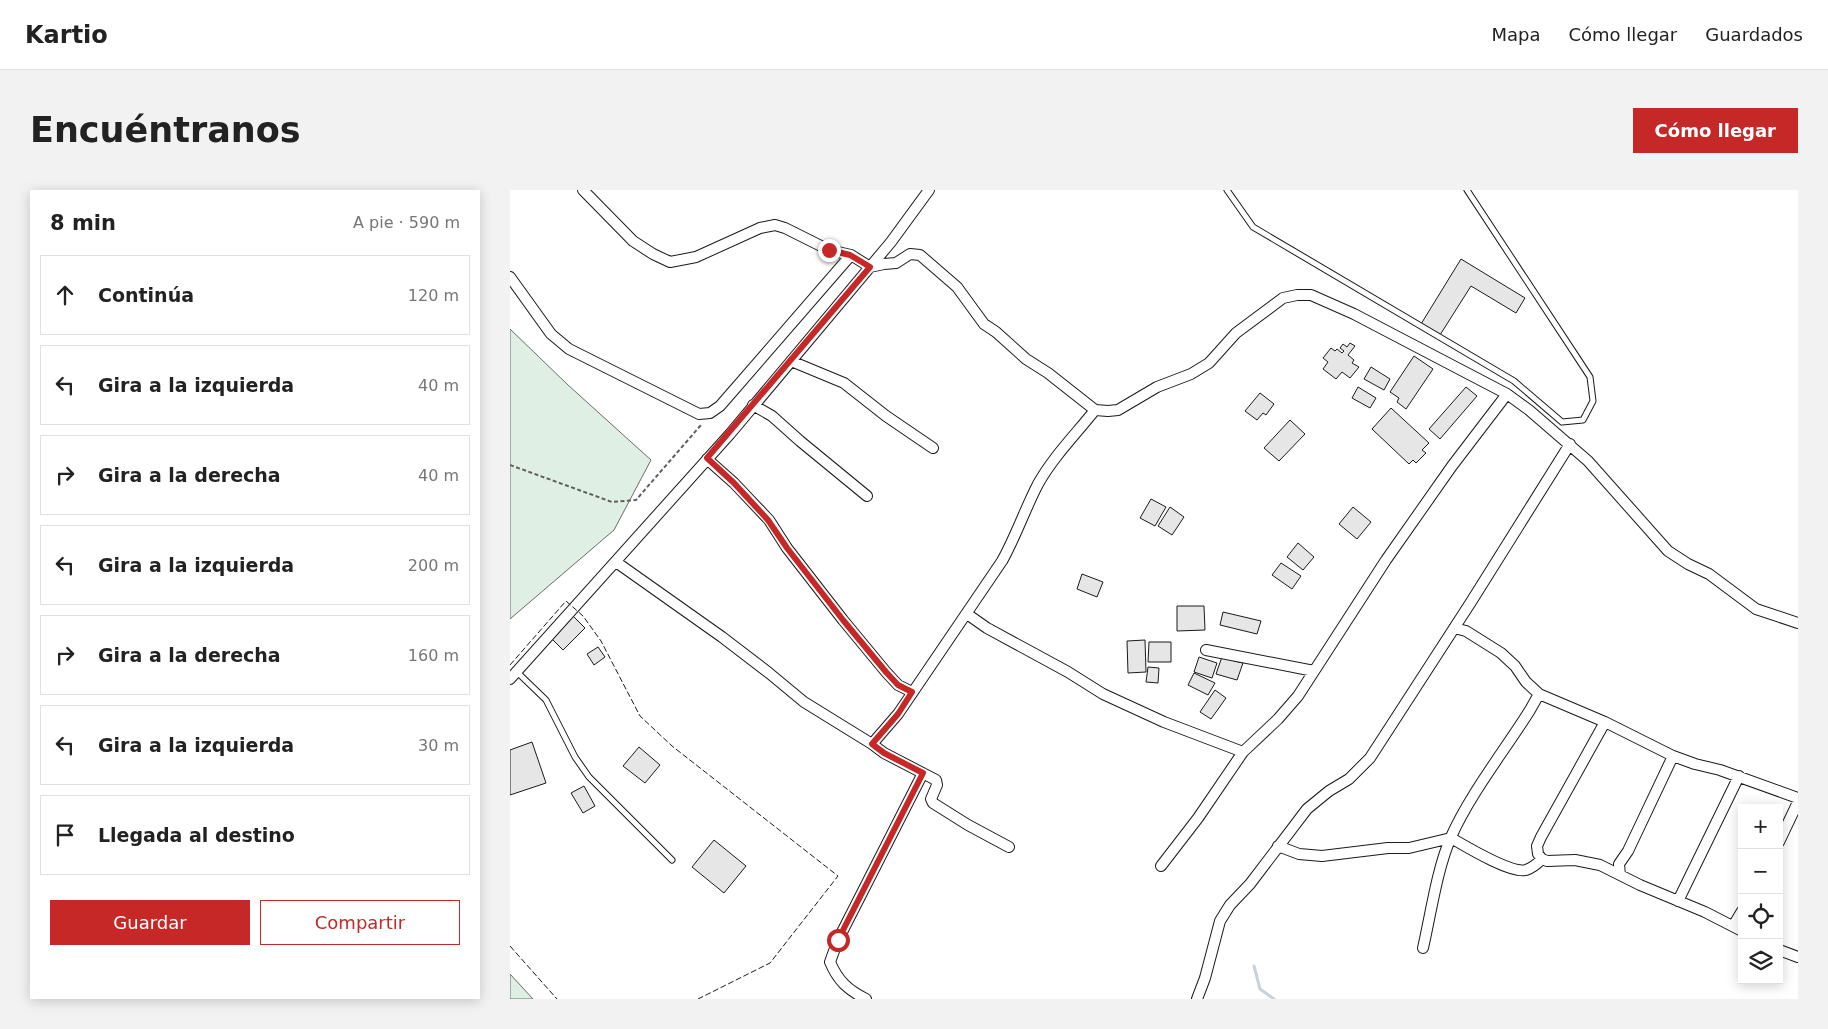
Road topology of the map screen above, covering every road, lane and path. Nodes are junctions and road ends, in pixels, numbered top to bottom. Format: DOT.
graph roads {
  1 [pos="584,190"];
  2 [pos="929,190"];
  3 [pos="1227,190"];
  4 [pos="1467,190"];
  5 [pos="850,255"];
  6 [pos="870,267"];
  7 [pos="510,276"];
  8 [pos="791,361"];
  9 [pos="1507,394"];
  10 [pos="753,405"];
  11 [pos="1095,410"];
  12 [pos="710,413"];
  13 [pos="1570,444"];
  14 [pos="933,448"];
  15 [pos="707,458"];
  16 [pos="510,465"];
  17 [pos="867,496"];
  18 [pos="616,562"];
  19 [pos="967,614"];
  20 [pos="1798,623"];
  21 [pos="1454,628"];
  22 [pos="1206,650"];
  23 [pos="1314,671"];
  24 [pos="513,675"];
  25 [pos="912,692"];
  26 [pos="1539,694"];
  27 [pos="1605,722"];
  28 [pos="872,744"];
  29 [pos="1243,752"];
  30 [pos="1673,756"];
  31 [pos="923,773"];
  32 [pos="1739,776"];
  33 [pos="1798,800"];
  34 [pos="1783,833"];
  35 [pos="1451,838"];
  36 [pos="1278,846"];
  37 [pos="1009,847"];
  38 [pos="1542,859"];
  39 [pos="672,860"];
  40 [pos="1161,866"];
  41 [pos="1620,875"];
  42 [pos="1678,901"];
  43 [pos="1738,928"];
  44 [pos="1423,948"];
  45 [pos="1783,951"];
  46 [pos="1798,957"];
  47 [pos="866,999"];
  48 [pos="1197,999"];
  1 -- 5 [label="street"];
  2 -- 6 [label="street"];
  3 -- 4 [label="lane"];
  5 -- 6 [label="street"];
  5 -- 12 [label="street"];
  6 -- 8 [label="street"];
  6 -- 11 [label="street"];
  7 -- 12 [label="street"];
  8 -- 10 [label="street"];
  8 -- 14 [label="street"];
  9 -- 11 [label="street"];
  9 -- 13 [label="street"];
  9 -- 23 [label="street"];
  10 -- 15 [label="street"];
  10 -- 17 [label="street"];
  11 -- 19 [label="street"];
  12 -- 16 [label="path"];
  13 -- 20 [label="street"];
  13 -- 21 [label="street"];
  15 -- 18 [label="street"];
  15 -- 25 [label="street"];
  18 -- 24 [label="street"];
  18 -- 28 [label="street"];
  19 -- 25 [label="street"];
  19 -- 29 [label="street"];
  21 -- 26 [label="street"];
  21 -- 36 [label="street"];
  22 -- 23 [label="street"];
  23 -- 29 [label="street"];
  24 -- 39 [label="lane"];
  25 -- 28 [label="street"];
  26 -- 27 [label="street"];
  26 -- 35 [label="street"];
  27 -- 30 [label="street"];
  27 -- 38 [label="street"];
  28 -- 31 [label="street"];
  29 -- 40 [label="street"];
  30 -- 32 [label="street"];
  30 -- 41 [label="street"];
  31 -- 37 [label="street"];
  31 -- 47 [label="street"];
  32 -- 33 [label="street"];
  32 -- 42 [label="street"];
  33 -- 34 [label="street"];
  35 -- 36 [label="street"];
  35 -- 38 [label="street"];
  35 -- 44 [label="street"];
  36 -- 48 [label="street"];
  38 -- 41 [label="street"];
  41 -- 42 [label="street"];
  42 -- 43 [label="street"];
  45 -- 46 [label="street"];
}
